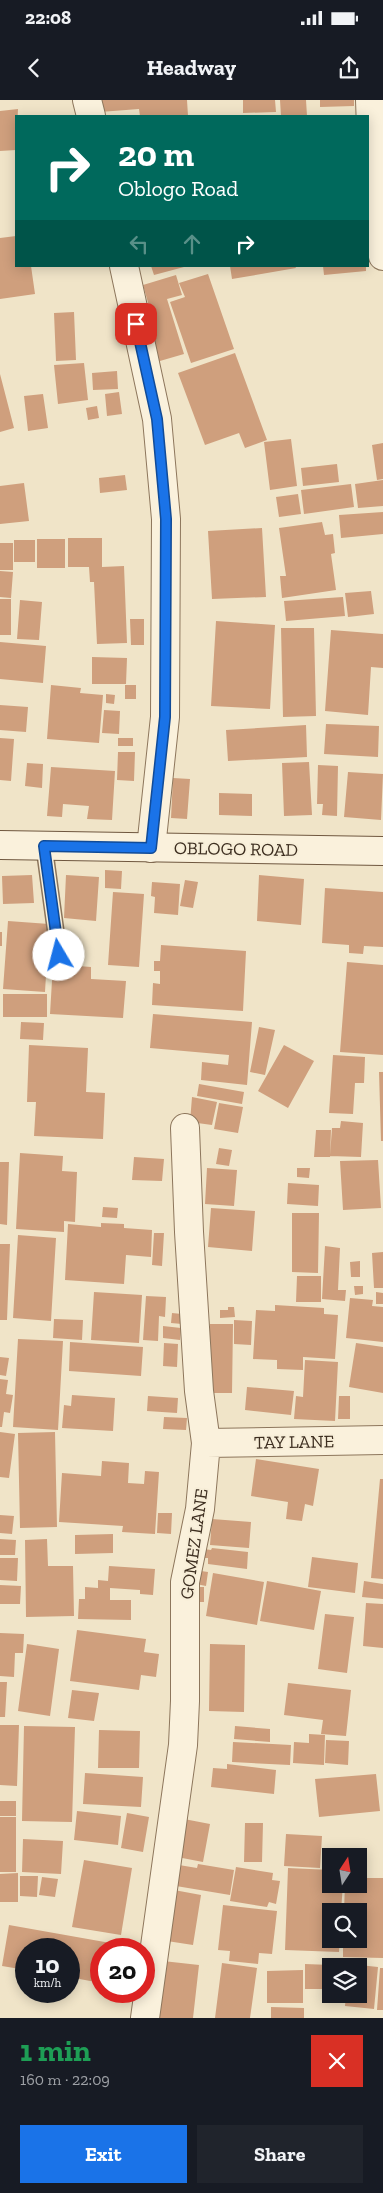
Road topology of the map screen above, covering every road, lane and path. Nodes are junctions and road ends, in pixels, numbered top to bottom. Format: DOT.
graph roads {
  1 [pos="87,100"];
  2 [pos="370,100"];
  3 [pos="91,115"];
  4 [pos="383,256"];
  5 [pos="124,267"];
  6 [pos="0,846"];
  7 [pos="44,846"];
  8 [pos="151,848"];
  9 [pos="383,851"];
  10 [pos="59,955"];
  11 [pos="185,1128"];
  12 [pos="383,1440"];
  13 [pos="206,1443"];
  14 [pos="145,2018"];
  1 -- 3 [label="street"];
  2 -- 4 [label="street"];
  5 -- 8 [label="street"];
  6 -- 7 [label="street, OBLOGO ROAD"];
  7 -- 8 [label="street, OBLOGO ROAD"];
  7 -- 10 [label="lane"];
  8 -- 9 [label="street, OBLOGO ROAD"];
  11 -- 13 [label="street, GOMEZ LANE"];
  12 -- 13 [label="street, TAY LANE"];
  13 -- 14 [label="street, GOMEZ LANE"];
}
